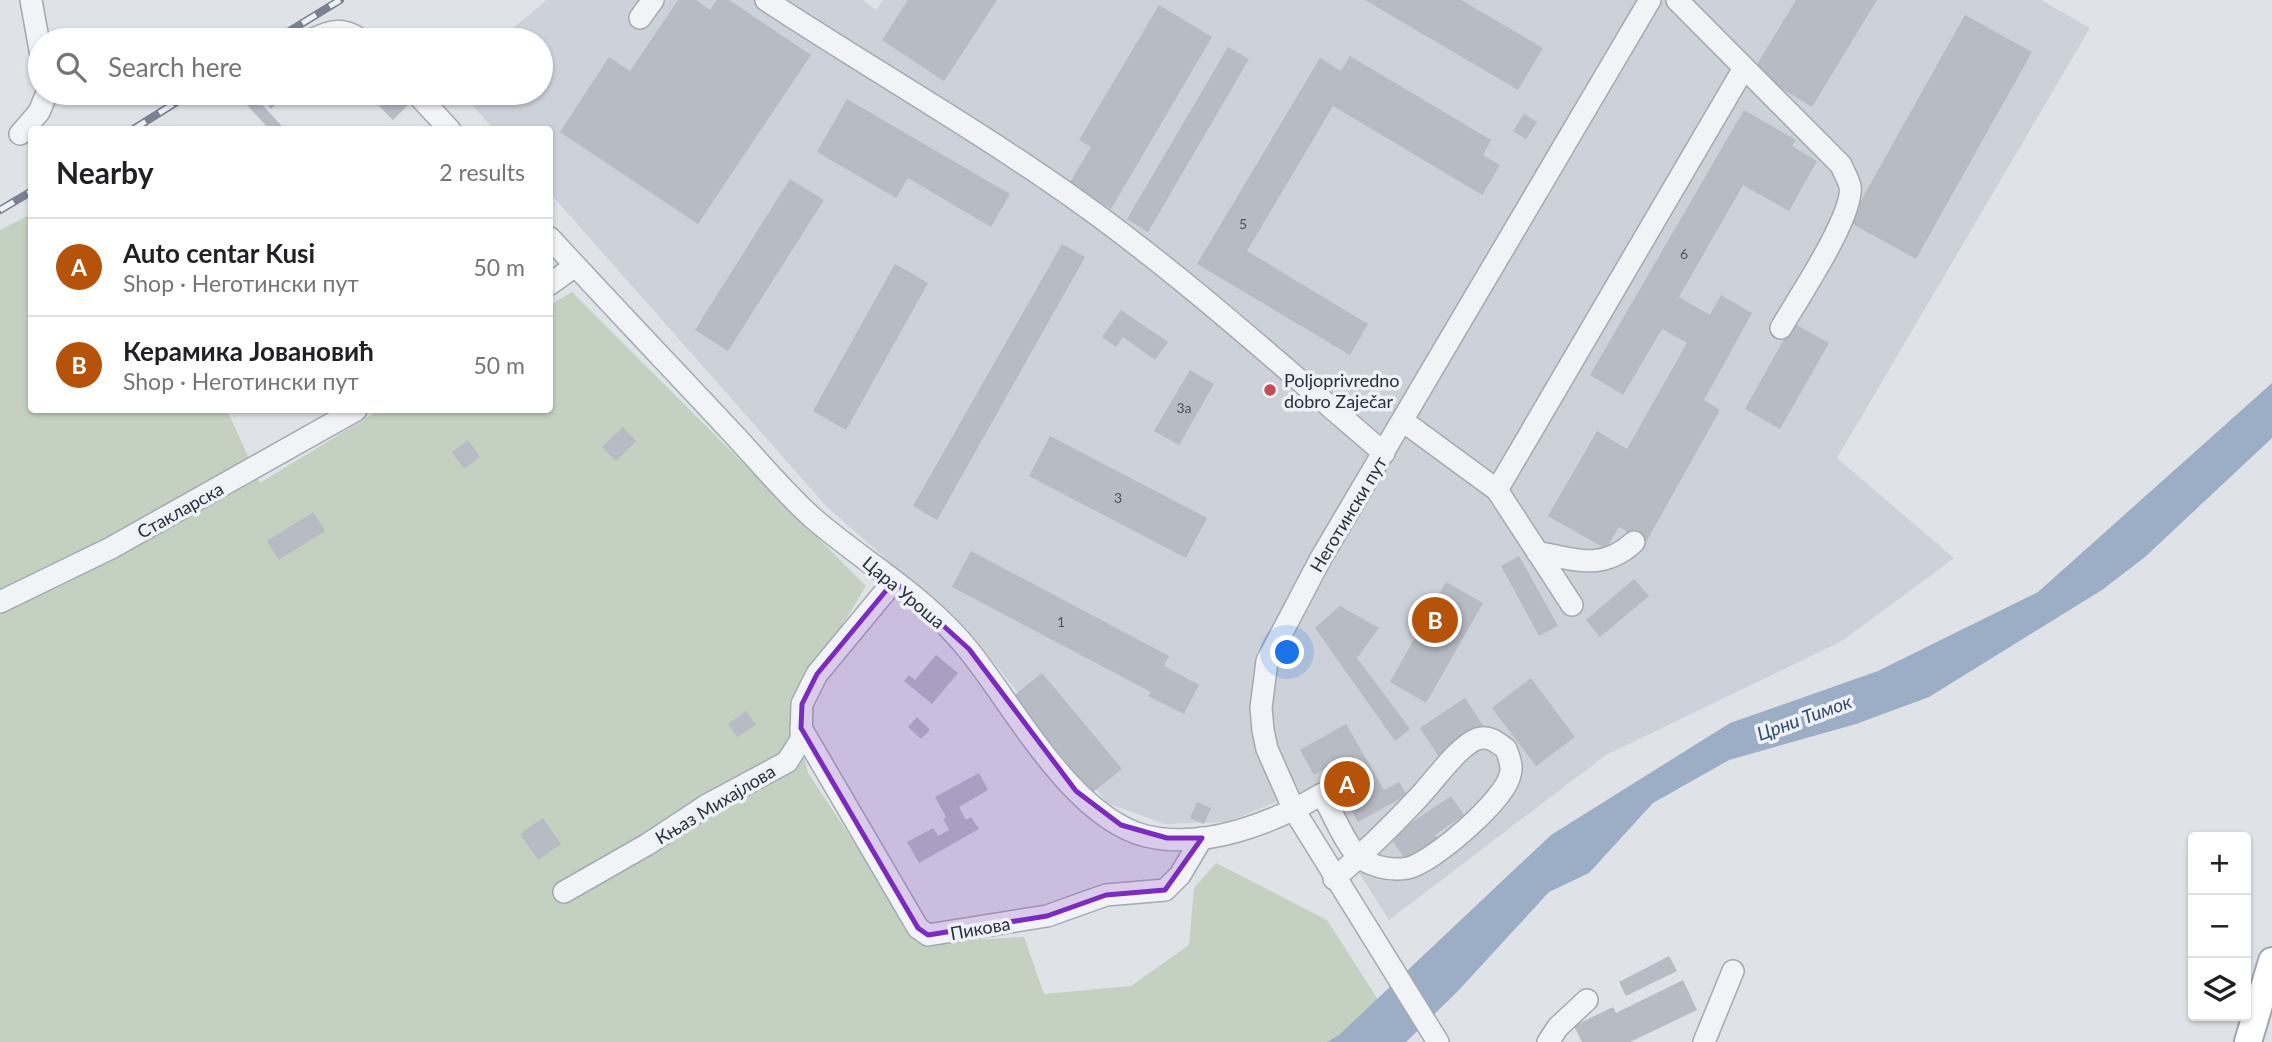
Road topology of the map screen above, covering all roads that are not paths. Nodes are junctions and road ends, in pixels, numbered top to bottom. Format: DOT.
graph roads {
  1 [pos="31,0"];
  2 [pos="653,0"];
  3 [pos="766,0"];
  4 [pos="1650,0"];
  5 [pos="1677,0"];
  6 [pos="640,18"];
  7 [pos="36,28"];
  8 [pos="1744,68"];
  9 [pos="42,105"];
  10 [pos="427,105"];
  11 [pos="446,126"];
  12 [pos="20,134"];
  13 [pos="553,241"];
  14 [pos="575,266"];
  15 [pos="553,282"];
  16 [pos="1781,328"];
  17 [pos="351,413"];
  18 [pos="1404,421"];
  19 [pos="1384,453"];
  20 [pos="1497,490"];
  21 [pos="1634,542"];
  22 [pos="1537,552"];
  23 [pos="894,581"];
  24 [pos="0,602"];
  25 [pos="1572,605"];
  26 [pos="801,728"];
  27 [pos="1294,810"];
  28 [pos="1202,838"];
  29 [pos="1358,858"];
  30 [pos="1334,879"];
  31 [pos="564,892"];
  32 [pos="2272,961"];
  33 [pos="1733,971"];
  34 [pos="1587,1000"];
  35 [pos="1438,1042"];
  36 [pos="1549,1042"];
  37 [pos="1704,1042"];
  38 [pos="2248,1042"];
  1 -- 7 [label="street"];
  2 -- 6 [label="street"];
  3 -- 19 [label="street"];
  4 -- 18 [label="street, Неготински пут"];
  5 -- 8 [label="street"];
  8 -- 16 [label="street"];
  8 -- 20 [label="street"];
  9 -- 12 [label="street"];
  10 -- 11 [label="street"];
  13 -- 14 [label="street, Цара Уроша"];
  14 -- 15 [label="street"];
  14 -- 23 [label="street, Цара Уроша"];
  17 -- 24 [label="street, Стакларска"];
  18 -- 19 [label="street, Неготински пут"];
  18 -- 20 [label="street"];
  19 -- 27 [label="street, Неготински пут"];
  20 -- 22 [label="street"];
  21 -- 22 [label="street"];
  22 -- 25 [label="street"];
  23 -- 26 [label="street, Књаз Михајлова"];
  23 -- 28 [label="street, Цара Уроша"];
  26 -- 28 [label="street, Пикова"];
  26 -- 31 [label="street, Књаз Михајлова"];
  27 -- 28 [label="street, Цара Уроша"];
  27 -- 29 [label="street, Цара Уроша"];
  27 -- 30 [label="street, Неготински пут"];
  29 -- 29 [label="street"];
  29 -- 30 [label="street"];
  30 -- 35 [label="street, Неготински пут"];
  32 -- 38 [label="main road"];
  33 -- 37 [label="street"];
  34 -- 36 [label="street"];
}
